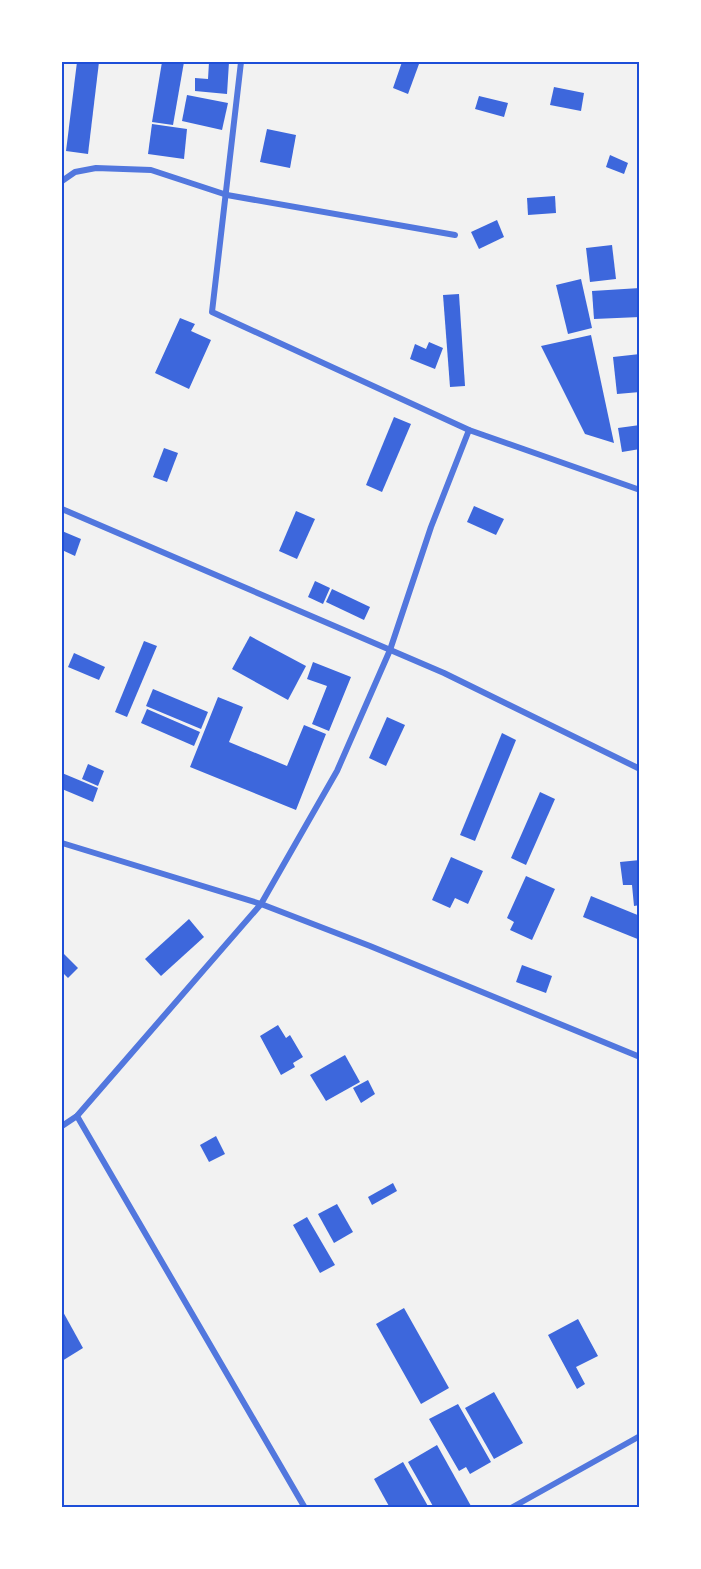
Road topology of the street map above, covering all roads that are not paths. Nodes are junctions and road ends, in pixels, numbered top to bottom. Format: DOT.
graph roads {
  1 [pos="241,62"];
  2 [pos="62,181"];
  3 [pos="227,195"];
  4 [pos="455,235"];
  5 [pos="469,430"];
  6 [pos="639,490"];
  7 [pos="62,509"];
  8 [pos="390,650"];
  9 [pos="639,769"];
  10 [pos="62,843"];
  11 [pos="261,904"];
  12 [pos="639,1057"];
  13 [pos="77,1116"];
  14 [pos="62,1126"];
  15 [pos="639,1436"];
  16 [pos="305,1508"];
  17 [pos="511,1508"];
  1 -- 3 [label="street"];
  2 -- 3 [label="street"];
  3 -- 4 [label="street"];
  3 -- 5 [label="street"];
  5 -- 6 [label="street"];
  5 -- 8 [label="street"];
  7 -- 8 [label="street"];
  8 -- 9 [label="street"];
  8 -- 11 [label="street"];
  10 -- 11 [label="street"];
  11 -- 12 [label="street"];
  11 -- 13 [label="street"];
  13 -- 14 [label="street"];
  13 -- 16 [label="street"];
  15 -- 17 [label="street"];
}
